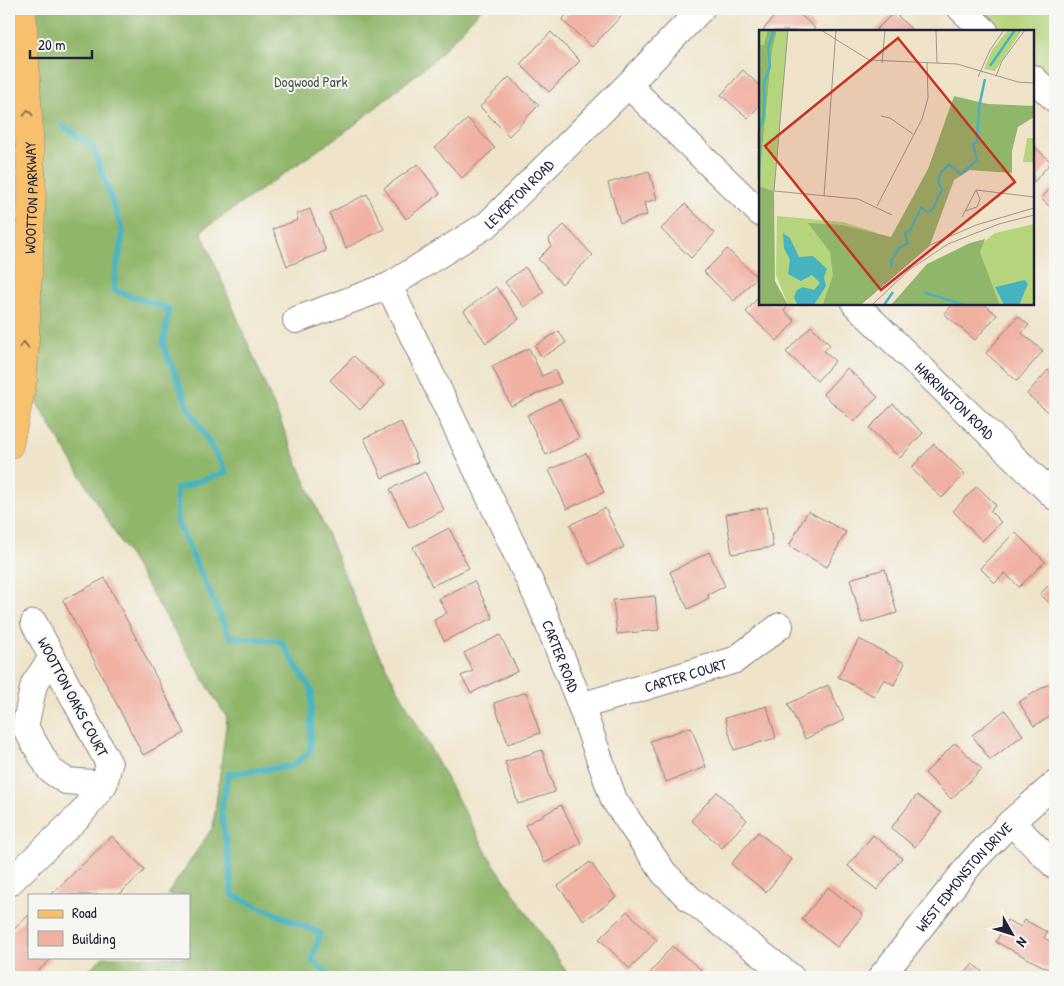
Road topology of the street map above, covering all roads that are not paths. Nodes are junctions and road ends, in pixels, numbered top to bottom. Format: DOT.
graph roads {
  1 [pos="22,9"];
  2 [pos="701,9"];
  3 [pos="961,9"];
  4 [pos="983,30"];
  5 [pos="1034,79"];
  6 [pos="628,85"];
  7 [pos="1055,99"];
  8 [pos="759,212"];
  9 [pos="390,286"];
  10 [pos="856,305"];
  11 [pos="296,320"];
  12 [pos="9,445"];
  13 [pos="1055,497"];
  14 [pos="34,623"];
  15 [pos="780,626"];
  16 [pos="52,658"];
  17 [pos="581,706"];
  18 [pos="104,784"];
  19 [pos="1055,784"];
  20 [pos="1011,822"];
  21 [pos="1055,866"];
  22 [pos="9,883"];
  23 [pos="791,977"];
  24 [pos="881,977"];
  12 -- 1 [label="main road, WOOTTON PARKWAY, one-way"];
  2 -- 6 [label="street, LEVERTON ROAD"];
  3 -- 4 [label="street"];
  5 -- 7 [label="street"];
  6 -- 8 [label="street"];
  6 -- 9 [label="street, LEVERTON ROAD"];
  9 -- 11 [label="street, LEVERTON ROAD"];
  9 -- 17 [label="street, CARTER ROAD"];
  10 -- 13 [label="street, HARRINGTON ROAD"];
  14 -- 16 [label="street, WOOTTON OAKS COURT"];
  15 -- 17 [label="street, CARTER COURT"];
  16 -- 18 [label="street, WOOTTON OAKS COURT"];
  16 -- 18 [label="street"];
  17 -- 23 [label="street, CARTER ROAD"];
  18 -- 22 [label="street"];
  19 -- 20 [label="street, WEST EDMONSTON DRIVE"];
  20 -- 21 [label="street"];
  20 -- 24 [label="street, WEST EDMONSTON DRIVE"];
}
